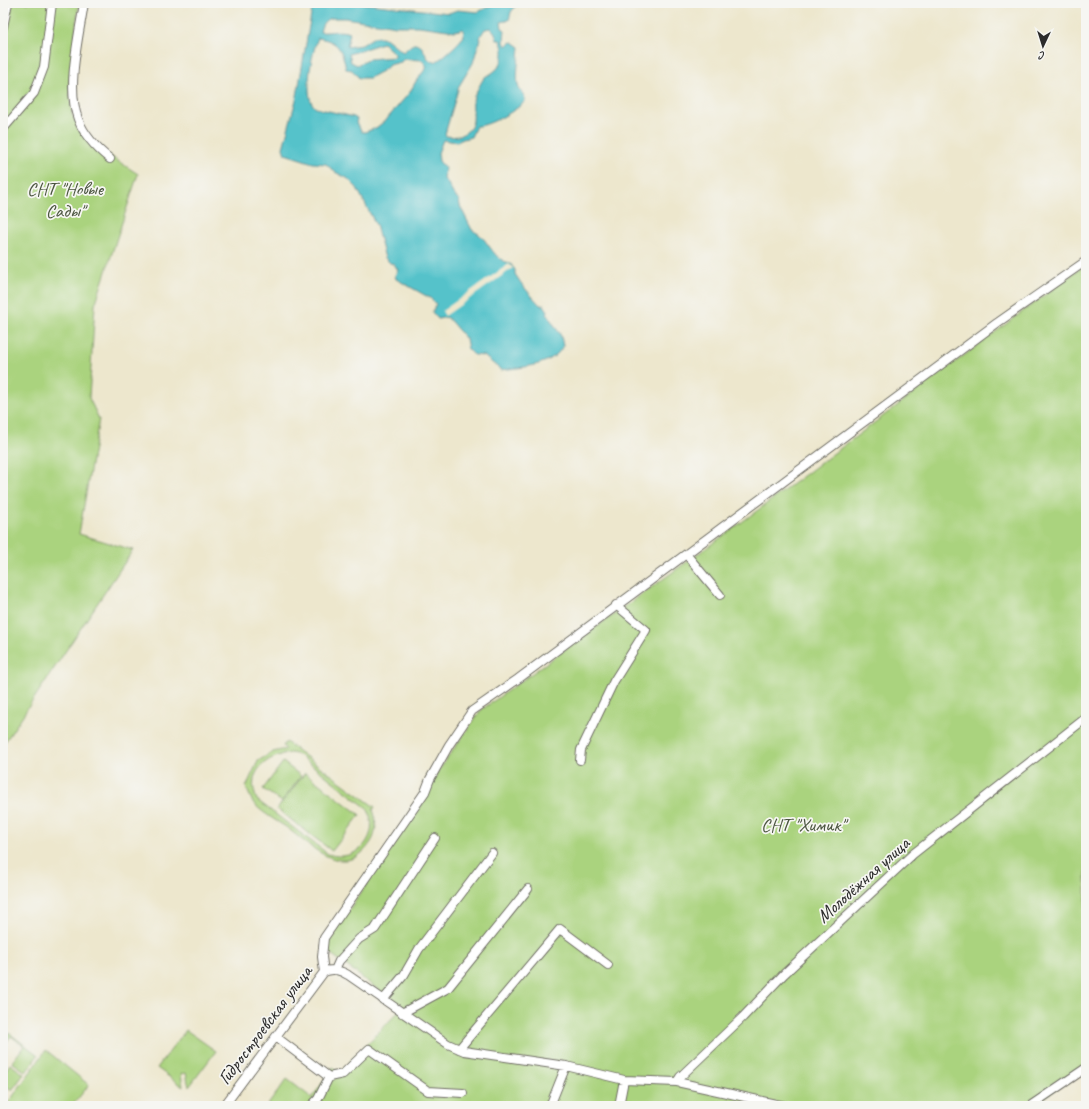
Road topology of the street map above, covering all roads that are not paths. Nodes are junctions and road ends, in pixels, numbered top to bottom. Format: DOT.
graph roads {
  1 [pos="8,3"];
  2 [pos="52,3"];
  3 [pos="84,3"];
  4 [pos="3,27"];
  5 [pos="3,129"];
  6 [pos="110,159"];
  7 [pos="1086,261"];
  8 [pos="686,554"];
  9 [pos="720,596"];
  10 [pos="616,606"];
  11 [pos="1086,718"];
  12 [pos="580,760"];
  13 [pos="435,838"];
  14 [pos="492,853"];
  15 [pos="528,889"];
  16 [pos="608,965"];
  17 [pos="334,970"];
  18 [pos="324,972"];
  19 [pos="383,1000"];
  20 [pos="402,1013"];
  21 [pos="276,1038"];
  22 [pos="459,1049"];
  23 [pos="566,1066"];
  24 [pos="1086,1068"];
  25 [pos="329,1077"];
  26 [pos="624,1080"];
  27 [pos="677,1082"];
  28 [pos="463,1093"];
  29 [pos="224,1106"];
  30 [pos="311,1106"];
  31 [pos="550,1106"];
  32 [pos="619,1106"];
  33 [pos="785,1106"];
  34 [pos="1030,1106"];
  1 -- 4 [label="street"];
  2 -- 5 [label="street"];
  3 -- 6 [label="street"];
  7 -- 8 [label="street"];
  8 -- 9 [label="street"];
  8 -- 10 [label="street"];
  10 -- 12 [label="street"];
  10 -- 18 [label="street"];
  11 -- 27 [label="street, Молодёжная улица"];
  13 -- 17 [label="street"];
  14 -- 19 [label="street"];
  15 -- 20 [label="street"];
  16 -- 22 [label="street"];
  17 -- 18 [label="street, Гидростроевская улица"];
  17 -- 19 [label="street"];
  18 -- 21 [label="street, Гидростроевская улица"];
  19 -- 20 [label="street"];
  20 -- 22 [label="street"];
  21 -- 25 [label="street"];
  21 -- 29 [label="street, Гидростроевская улица"];
  22 -- 23 [label="street"];
  23 -- 26 [label="street"];
  23 -- 31 [label="street"];
  24 -- 34 [label="street"];
  25 -- 28 [label="street"];
  25 -- 30 [label="street"];
  26 -- 27 [label="street"];
  26 -- 32 [label="street"];
  27 -- 33 [label="street"];
}
